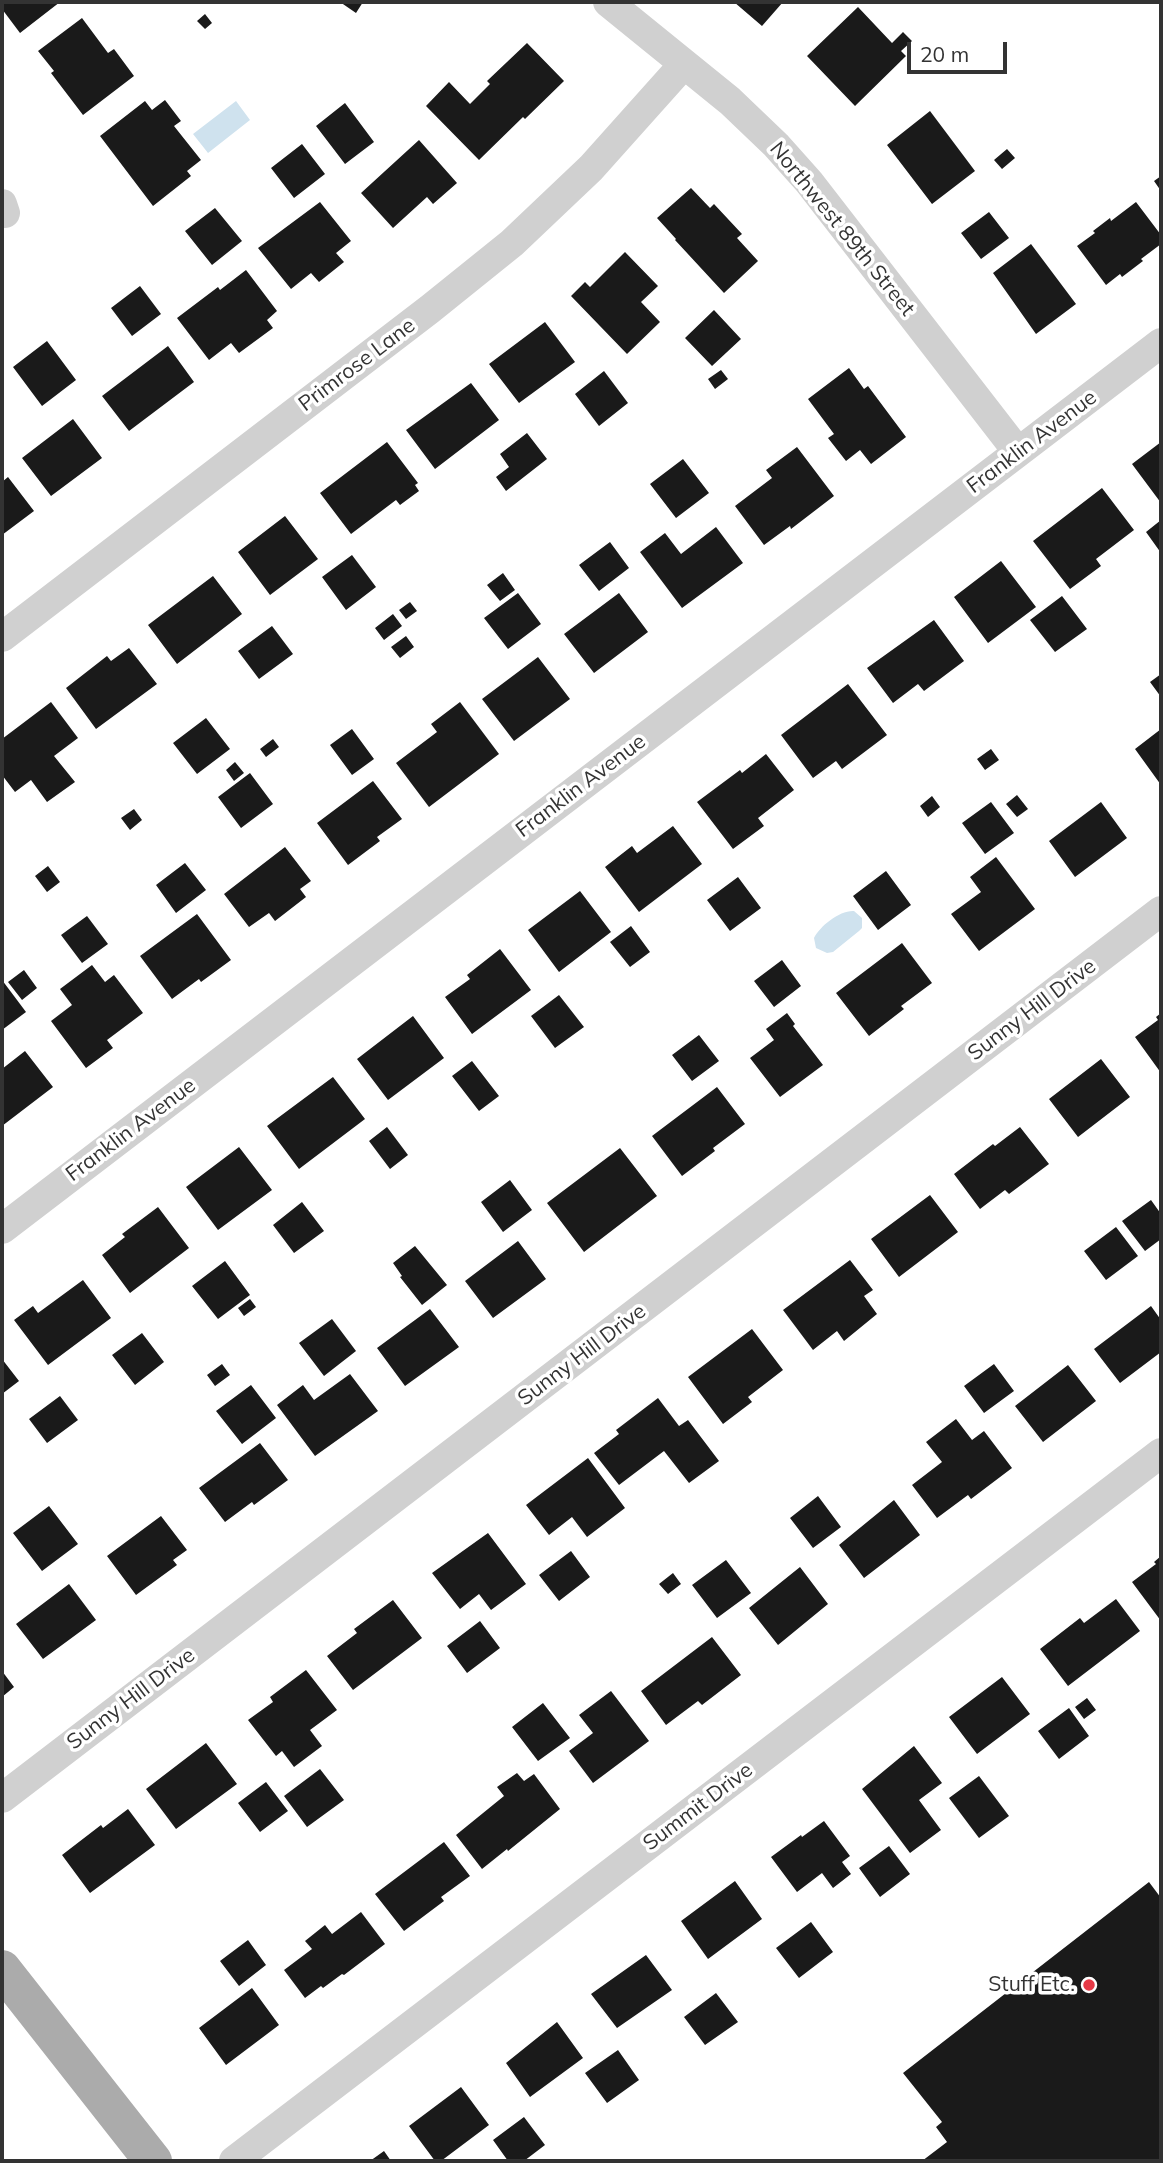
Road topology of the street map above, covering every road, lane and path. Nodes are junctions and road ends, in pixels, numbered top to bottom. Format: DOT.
graph roads {
  1 [pos="608,2"];
  2 [pos="684,64"];
  3 [pos="1161,343"];
  4 [pos="1018,452"];
  5 [pos="2,636"];
  6 [pos="1161,911"];
  7 [pos="2,1229"];
  8 [pos="1161,1453"];
  9 [pos="2,1798"];
  10 [pos="2,1969"];
  11 [pos="153,2161"];
  12 [pos="234,2161"];
  1 -- 2 [label="street, Northwest 89th Street"];
  2 -- 4 [label="street, Northwest 89th Street"];
  2 -- 5 [label="street, Primrose Lane"];
  3 -- 4 [label="street, Franklin Avenue"];
  4 -- 7 [label="street, Franklin Avenue"];
  6 -- 9 [label="street, Sunny Hill Drive"];
  8 -- 12 [label="street, Summit Drive"];
  10 -- 11 [label="main road"];
}
